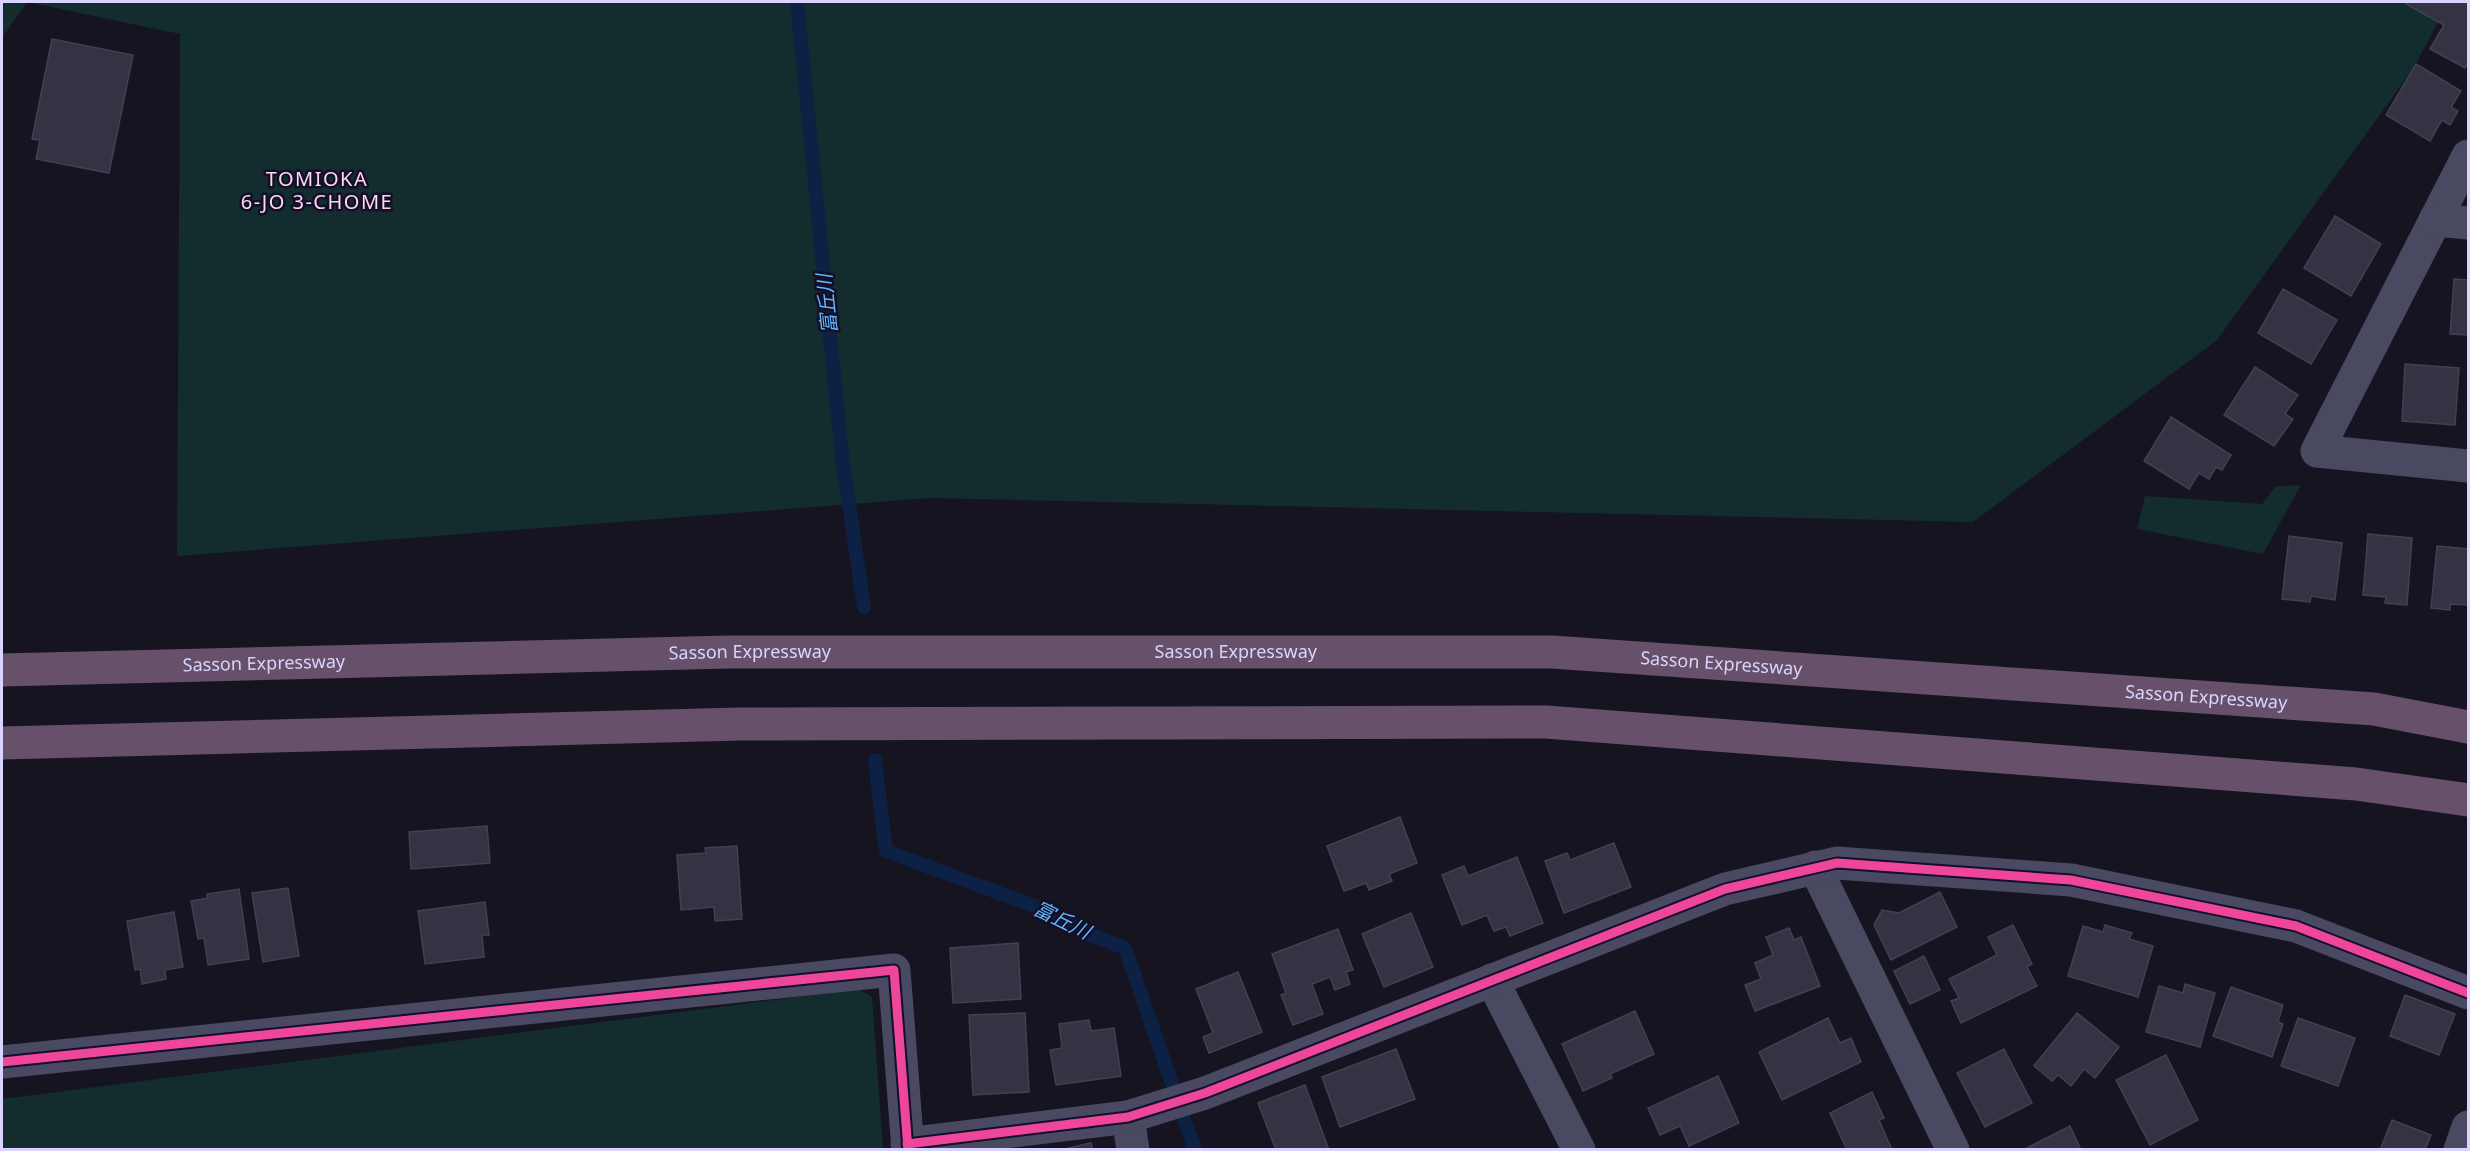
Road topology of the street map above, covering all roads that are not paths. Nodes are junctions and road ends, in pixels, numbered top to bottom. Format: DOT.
graph roads {
  1 [pos="2469,156"];
  2 [pos="2435,220"];
  3 [pos="2469,223"];
  4 [pos="2469,466"];
  5 [pos="2,670"];
  6 [pos="2469,726"];
  7 [pos="2,743"];
  8 [pos="2469,800"];
  9 [pos="1815,867"];
  10 [pos="1492,980"];
  11 [pos="2469,993"];
  12 [pos="2,1062"];
  13 [pos="1137,1114"];
  14 [pos="2469,1127"];
  15 [pos="908,1147"];
  16 [pos="1133,1149"];
  17 [pos="1579,1149"];
  18 [pos="1953,1149"];
  19 [pos="2460,1149"];
  1 -- 2 [label="street"];
  2 -- 3 [label="street"];
  2 -- 4 [label="street"];
  5 -- 6 [label="highway, Sasson Expressway"];
  7 -- 8 [label="highway"];
  9 -- 10 [label="street"];
  9 -- 11 [label="street"];
  9 -- 18 [label="street"];
  10 -- 13 [label="street"];
  10 -- 17 [label="street"];
  12 -- 15 [label="street"];
  13 -- 15 [label="street"];
  13 -- 16 [label="street"];
  14 -- 19 [label="street"];
}
